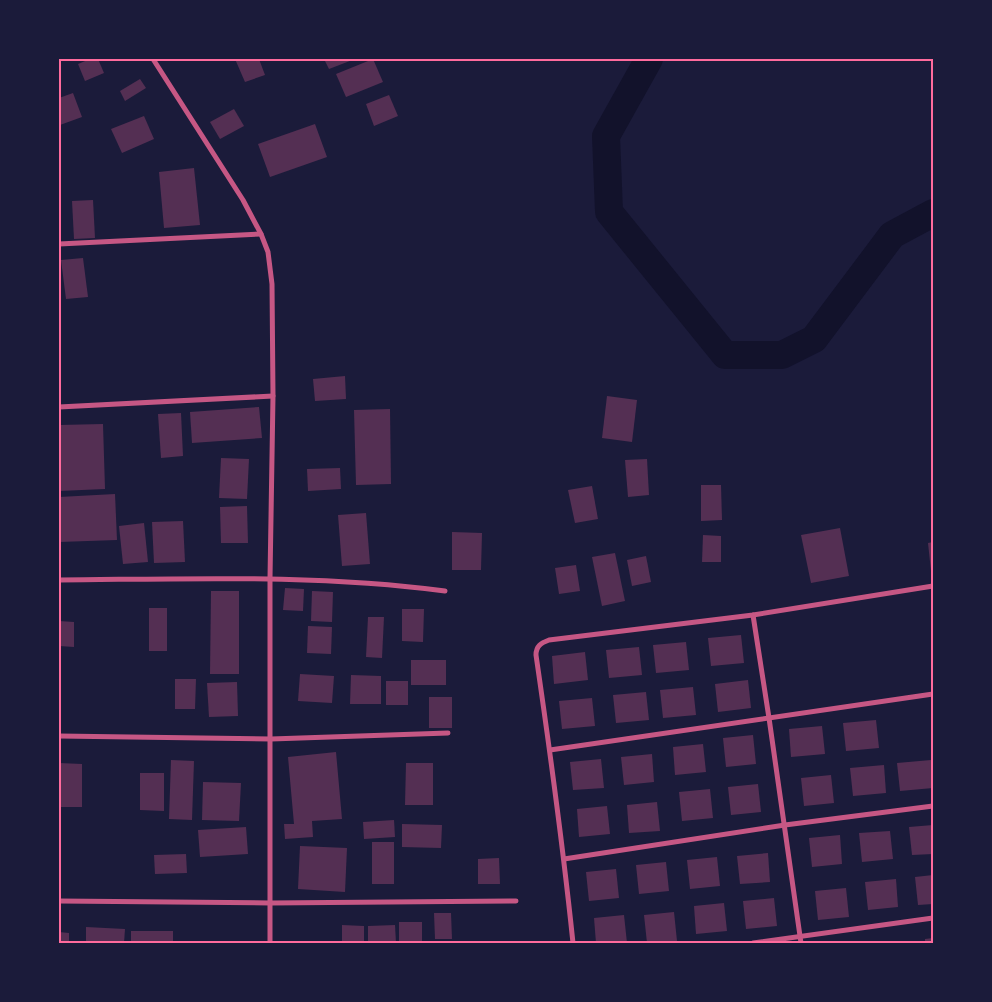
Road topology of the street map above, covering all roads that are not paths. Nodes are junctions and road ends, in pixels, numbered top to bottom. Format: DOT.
graph roads {
  1 [pos="153,59"];
  2 [pos="261,234"];
  3 [pos="59,244"];
  4 [pos="273,396"];
  5 [pos="59,407"];
  6 [pos="270,578"];
  7 [pos="59,580"];
  8 [pos="933,586"];
  9 [pos="445,591"];
  10 [pos="753,615"];
  11 [pos="933,694"];
  12 [pos="769,718"];
  13 [pos="448,733"];
  14 [pos="59,736"];
  15 [pos="271,739"];
  16 [pos="550,750"];
  17 [pos="933,806"];
  18 [pos="785,825"];
  19 [pos="564,859"];
  20 [pos="59,901"];
  21 [pos="516,901"];
  22 [pos="270,903"];
  23 [pos="933,918"];
  24 [pos="800,936"];
  25 [pos="270,943"];
  26 [pos="573,943"];
  27 [pos="753,943"];
  28 [pos="801,943"];
  1 -- 2 [label="street"];
  2 -- 3 [label="street"];
  2 -- 4 [label="street"];
  4 -- 5 [label="street"];
  4 -- 6 [label="street"];
  6 -- 7 [label="street"];
  6 -- 9 [label="street"];
  6 -- 15 [label="street"];
  8 -- 10 [label="street"];
  10 -- 12 [label="street"];
  10 -- 16 [label="street"];
  11 -- 12 [label="street"];
  12 -- 16 [label="street"];
  12 -- 18 [label="street"];
  13 -- 15 [label="street"];
  14 -- 15 [label="street"];
  15 -- 22 [label="street"];
  16 -- 19 [label="street"];
  17 -- 18 [label="street"];
  18 -- 19 [label="street"];
  18 -- 24 [label="street"];
  19 -- 26 [label="street"];
  20 -- 22 [label="street"];
  21 -- 22 [label="street"];
  22 -- 25 [label="street"];
  23 -- 24 [label="street"];
  24 -- 27 [label="street"];
  24 -- 28 [label="street"];
}
